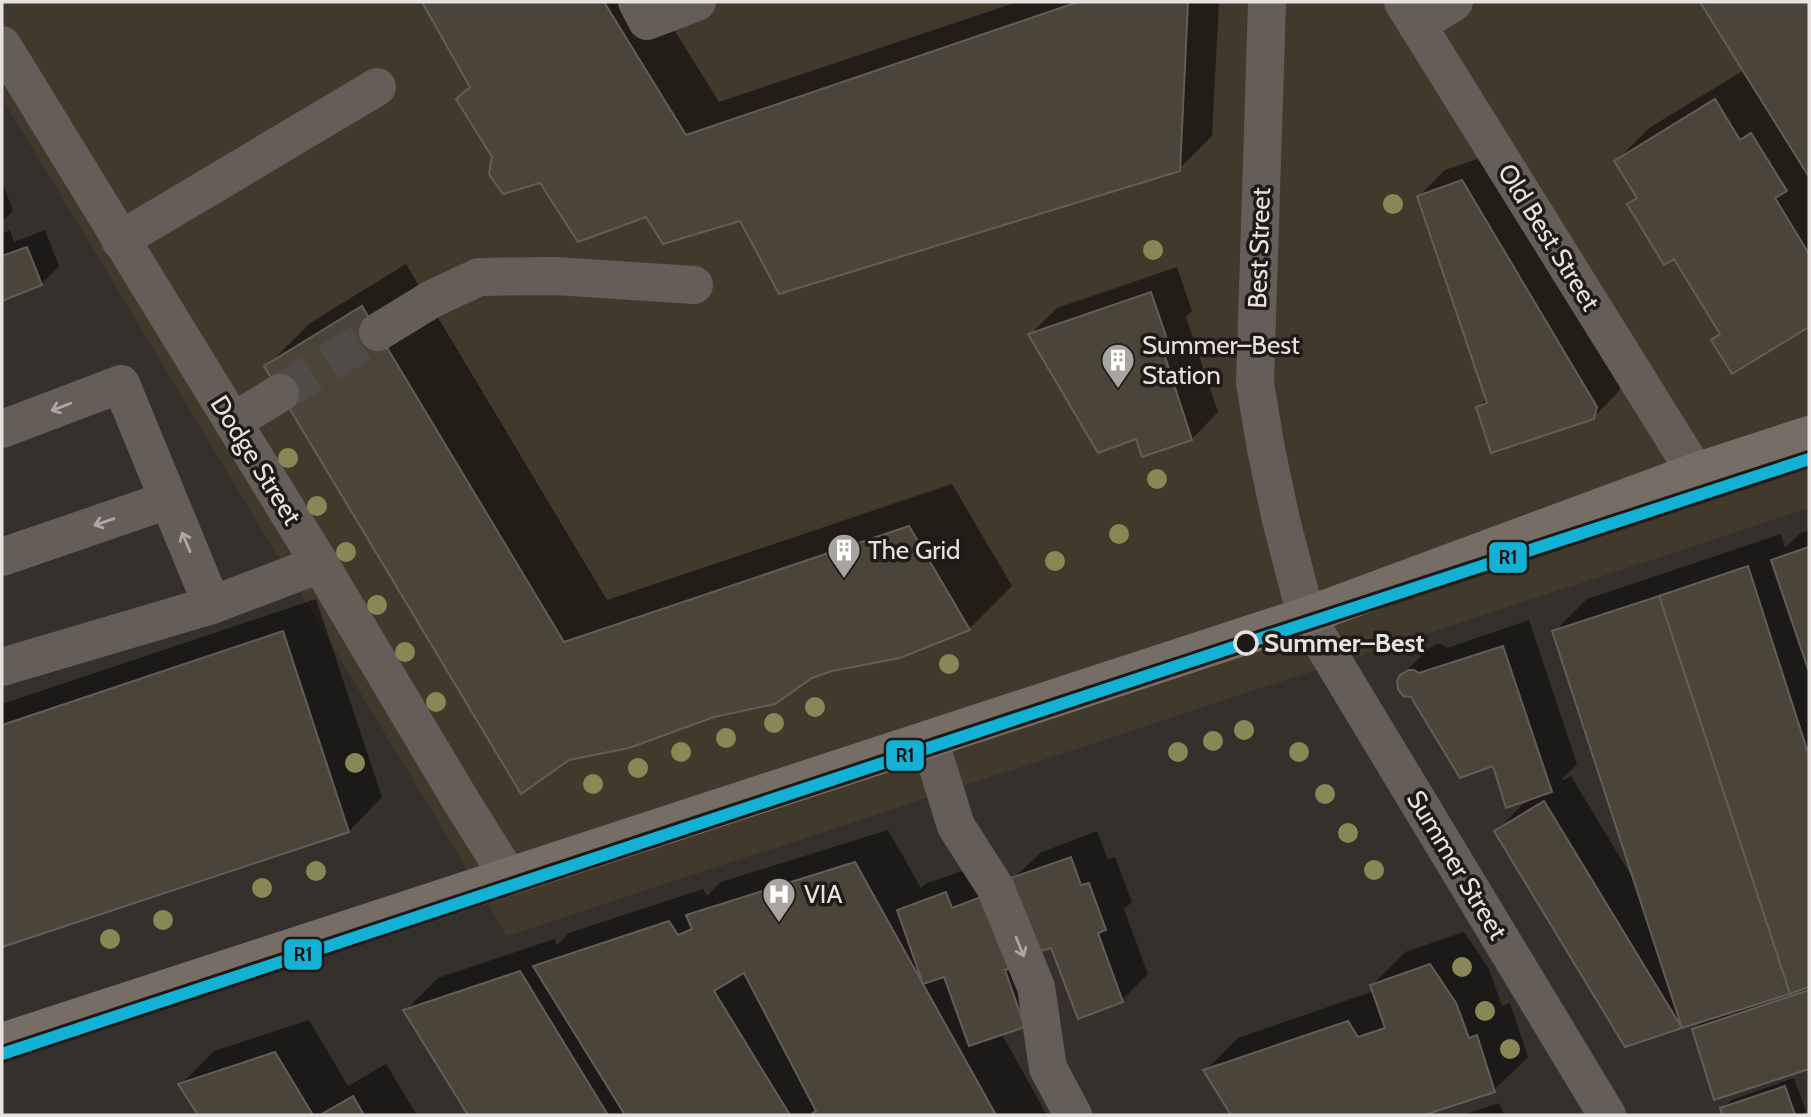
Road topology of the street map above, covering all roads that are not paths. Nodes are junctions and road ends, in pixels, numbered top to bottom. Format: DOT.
graph roads {
  1 [pos="637,2"];
  2 [pos="697,2"];
  3 [pos="1267,2"];
  4 [pos="1454,2"];
  5 [pos="1410,13"];
  6 [pos="2,46"];
  7 [pos="377,87"];
  8 [pos="120,240"];
  9 [pos="694,285"];
  10 [pos="378,332"];
  11 [pos="280,393"];
  12 [pos="233,422"];
  13 [pos="2,429"];
  14 [pos="1809,435"];
  15 [pos="1695,472"];
  16 [pos="168,500"];
  17 [pos="2,557"];
  18 [pos="320,564"];
  19 [pos="212,605"];
  20 [pos="1306,616"];
  21 [pos="2,667"];
  22 [pos="929,739"];
  23 [pos="508,876"];
  24 [pos="2,1042"];
  25 [pos="1073,1115"];
  26 [pos="1607,1115"];
  1 -- 2 [label="street"];
  3 -- 20 [label="street, Best Street"];
  4 -- 5 [label="street"];
  5 -- 15 [label="street, Old Best Street"];
  6 -- 8 [label="street, Dodge Street"];
  7 -- 8 [label="street"];
  8 -- 12 [label="street, Dodge Street"];
  9 -- 10 [label="street"];
  11 -- 12 [label="street"];
  12 -- 18 [label="street, Dodge Street"];
  16 -- 13 [label="street, one-way"];
  14 -- 15 [label="main road"];
  15 -- 20 [label="main road"];
  16 -- 17 [label="street, one-way"];
  19 -- 16 [label="street, one-way"];
  18 -- 19 [label="street"];
  18 -- 23 [label="street, Dodge Street"];
  19 -- 21 [label="street"];
  20 -- 22 [label="main road"];
  20 -- 26 [label="street, Summer Street"];
  22 -- 23 [label="main road"];
  22 -- 25 [label="street, one-way"];
  23 -- 24 [label="main road"];
}
